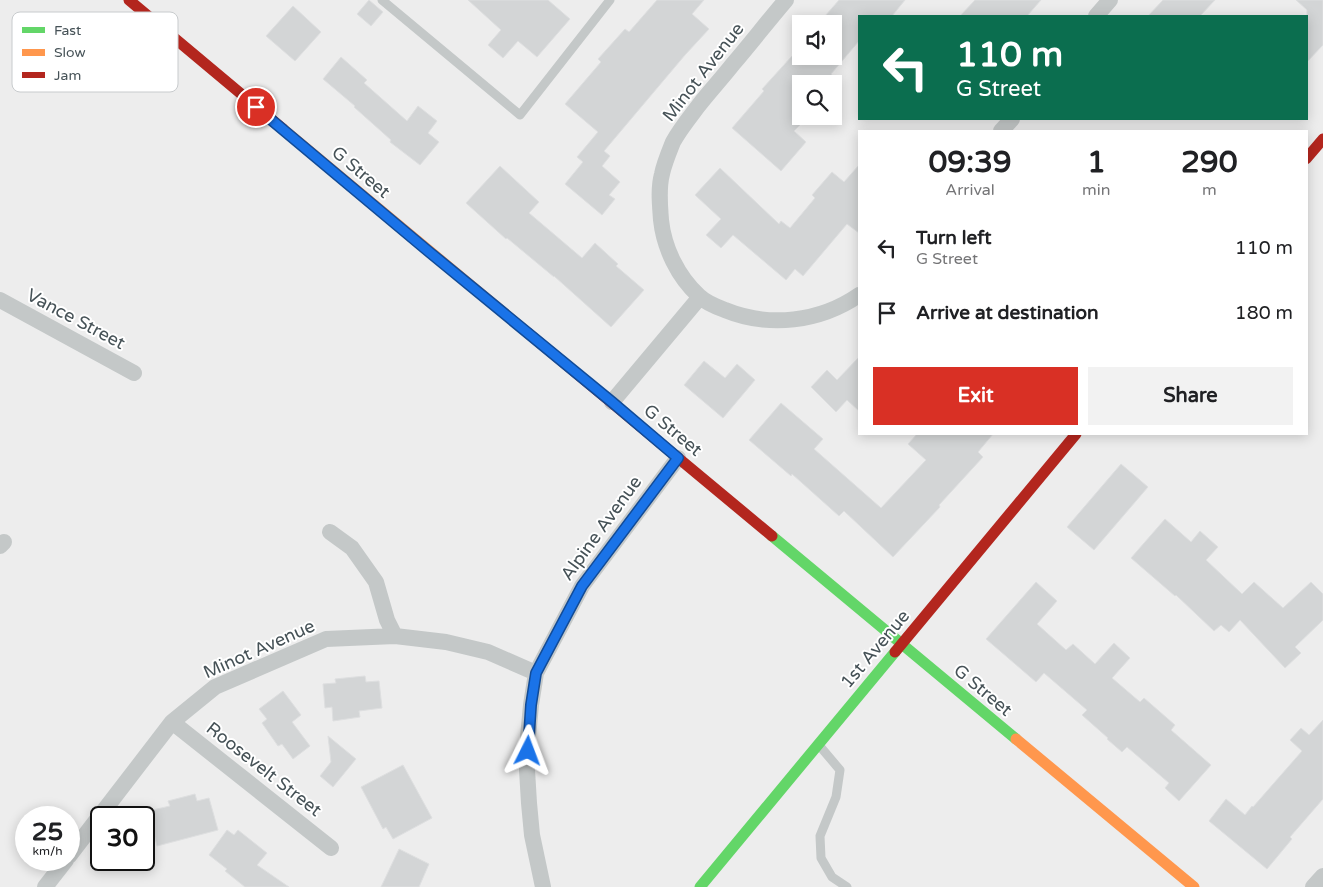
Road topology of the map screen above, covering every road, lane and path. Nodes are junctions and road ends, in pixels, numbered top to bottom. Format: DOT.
graph roads {
  1 [pos="129,0"];
  2 [pos="382,0"];
  3 [pos="610,0"];
  4 [pos="786,0"];
  5 [pos="1110,0"];
  6 [pos="143,12"];
  7 [pos="1097,15"];
  8 [pos="178,41"];
  9 [pos="1011,120"];
  10 [pos="1002,130"];
  11 [pos="1323,139"];
  12 [pos="1308,157"];
  13 [pos="858,296"];
  14 [pos="700,297"];
  15 [pos="0,300"];
  16 [pos="134,373"];
  17 [pos="612,402"];
  18 [pos="1075,435"];
  19 [pos="678,458"];
  20 [pos="330,532"];
  21 [pos="395,636"];
  22 [pos="901,645"];
  23 [pos="536,673"];
  24 [pos="172,722"];
  25 [pos="818,744"];
  26 [pos="80,842"];
  27 [pos="331,848"];
  28 [pos="57,871"];
  29 [pos="1323,876"];
  30 [pos="45,887"];
  31 [pos="544,887"];
  32 [pos="700,887"];
  33 [pos="847,887"];
  34 [pos="1194,887"];
  35 [pos="1314,887"];
  1 -- 6 [label="street, G Street"];
  2 -- 3 [label="lane"];
  4 -- 14 [label="street, Minot Avenue"];
  5 -- 7 [label="street"];
  8 -- 17 [label="street, G Street"];
  9 -- 10 [label="street"];
  11 -- 12 [label="street"];
  13 -- 14 [label="street"];
  14 -- 17 [label="street"];
  15 -- 16 [label="street, Vance Street"];
  17 -- 19 [label="street, G Street"];
  18 -- 22 [label="street, 1st Avenue"];
  19 -- 22 [label="street, G Street"];
  19 -- 23 [label="street, Alpine Avenue"];
  20 -- 21 [label="street"];
  21 -- 23 [label="street, Minot Avenue"];
  21 -- 24 [label="street, Minot Avenue"];
  22 -- 25 [label="street, 1st Avenue"];
  22 -- 34 [label="street, G Street"];
  23 -- 31 [label="street, Alpine Avenue"];
  24 -- 26 [label="street, Minot Avenue"];
  24 -- 27 [label="street, Roosevelt Street"];
  25 -- 32 [label="street, 1st Avenue"];
  25 -- 33 [label="lane"];
  28 -- 30 [label="street"];
  29 -- 35 [label="street"];
}
